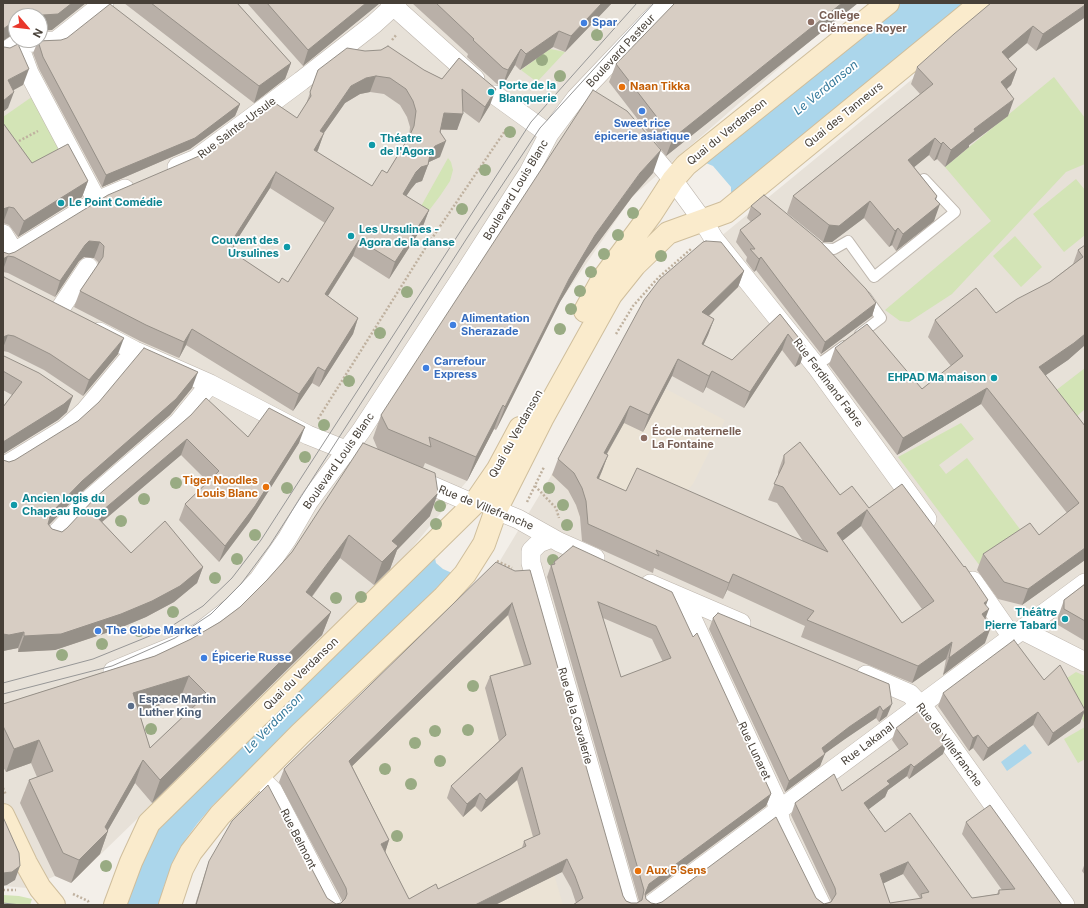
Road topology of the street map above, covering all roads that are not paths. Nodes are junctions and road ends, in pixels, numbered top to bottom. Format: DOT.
graph roads {
  1 [pos="666,3"];
  2 [pos="888,3"];
  3 [pos="981,3"];
  4 [pos="393,4"];
  5 [pos="110,6"];
  6 [pos="48,42"];
  7 [pos="10,48"];
  8 [pos="576,98"];
  9 [pos="595,102"];
  10 [pos="627,126"];
  11 [pos="549,134"];
  12 [pos="924,179"];
  13 [pos="673,180"];
  14 [pos="96,201"];
  15 [pos="703,221"];
  16 [pos="3,234"];
  17 [pos="8,256"];
  18 [pos="830,258"];
  19 [pos="88,267"];
  20 [pos="859,288"];
  21 [pos="135,351"];
  22 [pos="816,366"];
  23 [pos="210,384"];
  24 [pos="347,451"];
  25 [pos="375,462"];
  26 [pos="3,467"];
  27 [pos="396,471"];
  28 [pos="474,504"];
  29 [pos="496,510"];
  30 [pos="935,530"];
  31 [pos="53,537"];
  32 [pos="552,538"];
  33 [pos="614,567"];
  34 [pos="963,568"];
  35 [pos="634,576"];
  36 [pos="1085,583"];
  37 [pos="683,598"];
  38 [pos="756,629"];
  39 [pos="1017,634"];
  40 [pos="1085,662"];
  41 [pos="852,669"];
  42 [pos="98,677"];
  43 [pos="921,705"];
  44 [pos="259,777"];
  45 [pos="779,810"];
  46 [pos="3,815"];
  47 [pos="54,905"];
  48 [pos="115,905"];
  49 [pos="170,905"];
  50 [pos="332,905"];
  51 [pos="629,905"];
  52 [pos="651,905"];
  53 [pos="822,905"];
  54 [pos="1065,905"];
  1 -- 8 [label="street, Boulevard Pasteur"];
  2 -- 13 [label="main road, Quai du Verdanson"];
  3 -- 15 [label="main road, Quai des Tanneurs"];
  4 -- 11 [label="street"];
  4 -- 14 [label="street, Rue Sainte-Ursule"];
  5 -- 6 [label="street"];
  7 -- 14 [label="street"];
  8 -- 9 [label="street"];
  8 -- 11 [label="street, Boulevard Louis Blanc"];
  10 -- 13 [label="street, Rue Ferdinand Fabre"];
  11 -- 24 [label="street, Boulevard Louis Blanc"];
  12 -- 18 [label="lane"];
  13 -- 15 [label="street, Rue Ferdinand Fabre"];
  13 -- 28 [label="main road, Quai du Verdanson"];
  14 -- 17 [label="street, Rue Sainte-Ursule"];
  15 -- 22 [label="street, Rue Ferdinand Fabre"];
  15 -- 29 [label="main road, Quai du Verdanson"];
  16 -- 17 [label="street"];
  19 -- 21 [label="street"];
  20 -- 22 [label="lane"];
  21 -- 23 [label="street"];
  21 -- 26 [label="street"];
  22 -- 30 [label="street, Rue Ferdinand Fabre"];
  23 -- 24 [label="street"];
  23 -- 31 [label="street"];
  24 -- 25 [label="street"];
  24 -- 42 [label="street, Boulevard Louis Blanc"];
  27 -- 28 [label="street, Rue de Villefranche"];
  28 -- 29 [label="main road, Rue de Villefranche"];
  28 -- 48 [label="main road, Quai du Verdanson"];
  29 -- 32 [label="street, Rue de Villefranche"];
  29 -- 44 [label="main road, Quai du Verdanson"];
  32 -- 33 [label="street, Rue de Villefranche"];
  32 -- 51 [label="street, Rue de la Cavalerie"];
  34 -- 39 [label="street"];
  35 -- 37 [label="street"];
  36 -- 39 [label="street, Rue Lakanal"];
  37 -- 38 [label="street"];
  37 -- 45 [label="street, Rue Lunaret"];
  39 -- 40 [label="street"];
  39 -- 43 [label="street, Rue Lakanal"];
  41 -- 43 [label="street, Rue de Villefranche"];
  43 -- 45 [label="street, Rue Lakanal"];
  43 -- 54 [label="street, Rue de Villefranche"];
  44 -- 49 [label="main road, Quai du Verdanson"];
  44 -- 50 [label="street, Rue Belmont"];
  45 -- 52 [label="street, Rue Lakanal"];
  45 -- 53 [label="street, Rue Lunaret"];
  46 -- 47 [label="main road"];
}
